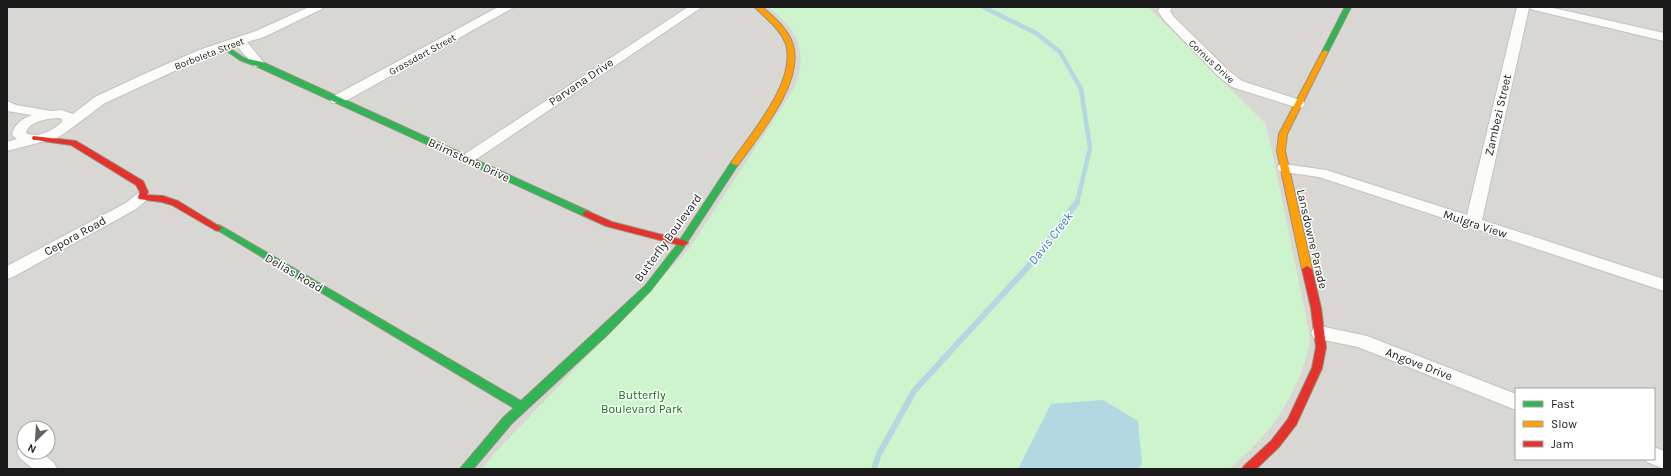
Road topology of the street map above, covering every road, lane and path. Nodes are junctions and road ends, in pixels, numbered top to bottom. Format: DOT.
graph roads {
  1 [pos="318,7"];
  2 [pos="507,7"];
  3 [pos="696,7"];
  4 [pos="758,7"];
  5 [pos="1166,7"];
  6 [pos="1348,7"];
  7 [pos="1523,7"];
  8 [pos="1534,7"];
  9 [pos="1664,37"];
  10 [pos="239,41"];
  11 [pos="223,46"];
  12 [pos="259,64"];
  13 [pos="100,100"];
  14 [pos="337,100"];
  15 [pos="1298,104"];
  16 [pos="9,106"];
  17 [pos="54,114"];
  18 [pos="67,124"];
  19 [pos="19,130"];
  20 [pos="7,138"];
  21 [pos="35,139"];
  22 [pos="73,143"];
  23 [pos="7,147"];
  24 [pos="467,159"];
  25 [pos="1284,168"];
  26 [pos="142,197"];
  27 [pos="1473,223"];
  28 [pos="683,243"];
  29 [pos="7,273"];
  30 [pos="1664,286"];
  31 [pos="1320,333"];
  32 [pos="1515,402"];
  33 [pos="522,407"];
  34 [pos="36,460"];
  35 [pos="47,469"];
  36 [pos="466,469"];
  37 [pos="1248,469"];
  1 -- 10 [label="street, Borboleta Street"];
  2 -- 14 [label="street, Grassdart Street"];
  3 -- 24 [label="street, Parvana Drive"];
  4 -- 28 [label="street, Butterfly Boulevard"];
  5 -- 15 [label="street, Cornus Drive"];
  6 -- 15 [label="street, Lansdowne Parade"];
  7 -- 27 [label="street, Zambezi Street"];
  8 -- 9 [label="street"];
  10 -- 11 [label="street, Borboleta Street"];
  10 -- 12 [label="street, Brimstone Drive"];
  11 -- 12 [label="street, Brimstone Drive"];
  11 -- 13 [label="street, Borboleta Street"];
  12 -- 14 [label="street, Brimstone Drive"];
  13 -- 17 [label="street, Borboleta Street"];
  13 -- 18 [label="street, Borboleta Street"];
  14 -- 24 [label="street, Brimstone Drive"];
  15 -- 25 [label="street, Lansdowne Parade"];
  16 -- 17 [label="street"];
  16 -- 19 [label="street"];
  17 -- 18 [label="street"];
  17 -- 19 [label="street, Borboleta Street"];
  18 -- 21 [label="street, Borboleta Street"];
  18 -- 22 [label="street"];
  19 -- 20 [label="street"];
  19 -- 21 [label="street"];
  21 -- 22 [label="street"];
  21 -- 23 [label="street"];
  22 -- 26 [label="street"];
  24 -- 28 [label="street, Brimstone Drive"];
  25 -- 27 [label="street, Mulgra View"];
  25 -- 31 [label="street, Lansdowne Parade"];
  26 -- 29 [label="street, Cepora Road"];
  26 -- 33 [label="street, Delias Road"];
  27 -- 30 [label="street, Mulgra View"];
  28 -- 33 [label="street, Butterfly Boulevard"];
  31 -- 32 [label="street, Angove Drive"];
  31 -- 37 [label="street, Lansdowne Parade"];
  33 -- 36 [label="street, Butterfly Boulevard"];
  34 -- 35 [label="street"];
}
